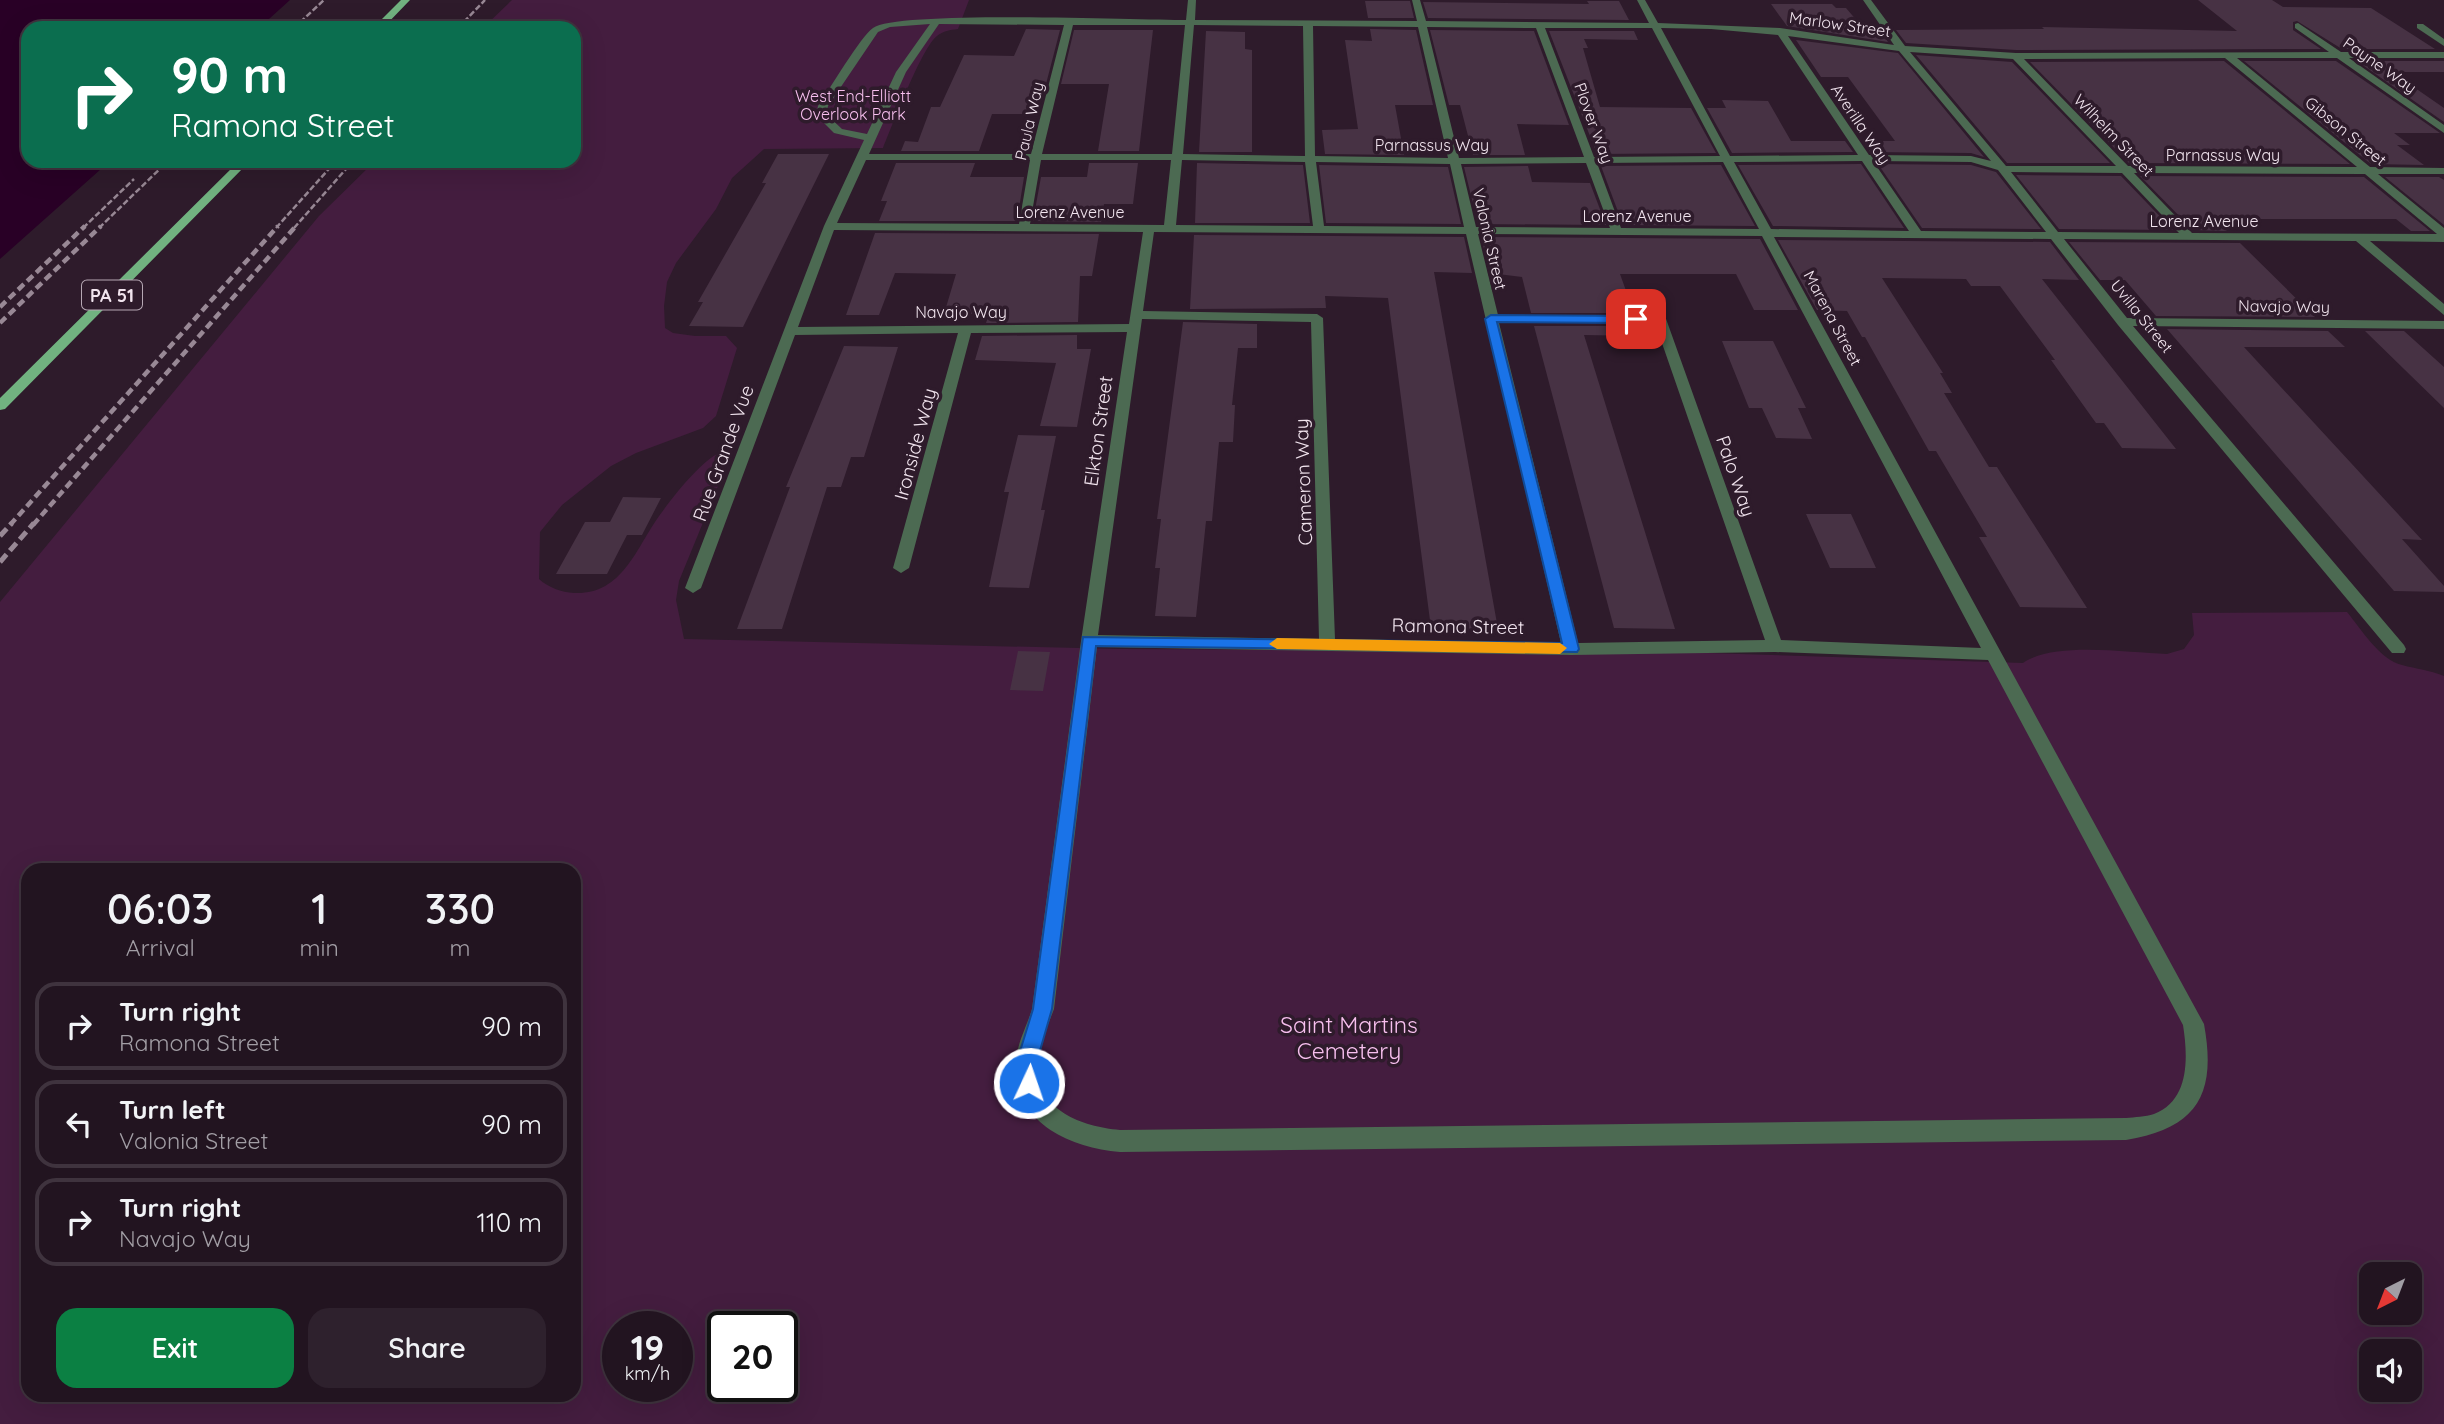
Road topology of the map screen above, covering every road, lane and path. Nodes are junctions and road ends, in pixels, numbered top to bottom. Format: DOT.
graph roads {
  1 [pos="406,0"];
  2 [pos="1192,0"];
  3 [pos="1416,0"];
  4 [pos="1641,0"];
  5 [pos="1867,0"];
  6 [pos="937,20"];
  7 [pos="385,21"];
  8 [pos="1069,22"];
  9 [pos="1189,24"];
  10 [pos="1308,24"];
  11 [pos="1421,24"];
  12 [pos="1540,26"];
  13 [pos="1656,26"];
  14 [pos="2298,26"];
  15 [pos="2420,26"];
  16 [pos="1780,31"];
  17 [pos="2444,43"];
  18 [pos="1902,49"];
  19 [pos="2226,54"];
  20 [pos="2339,55"];
  21 [pos="2444,55"];
  22 [pos="2016,56"];
  23 [pos="2444,130"];
  24 [pos="870,138"];
  25 [pos="1036,156"];
  26 [pos="863,157"];
  27 [pos="1174,157"];
  28 [pos="1865,158"];
  29 [pos="1310,160"];
  30 [pos="1591,160"];
  31 [pos="1726,160"];
  32 [pos="1455,162"];
  33 [pos="238,168"];
  34 [pos="2002,168"];
  35 [pos="2370,170"];
  36 [pos="2126,171"];
  37 [pos="2444,171"];
  38 [pos="830,226"];
  39 [pos="1024,227"];
  40 [pos="1149,228"];
  41 [pos="1170,228"];
  42 [pos="1319,229"];
  43 [pos="1470,231"];
  44 [pos="1617,232"];
  45 [pos="1767,232"];
  46 [pos="1917,234"];
  47 [pos="2054,235"];
  48 [pos="2189,236"];
  49 [pos="2444,236"];
  50 [pos="2360,237"];
  51 [pos="2444,311"];
  52 [pos="1317,318"];
  53 [pos="1491,319"];
  54 [pos="1134,322"];
  55 [pos="2123,322"];
  56 [pos="2444,325"];
  57 [pos="965,330"];
  58 [pos="789,331"];
  59 [pos="0,406"];
  60 [pos="901,568"];
  61 [pos="694,588"];
  62 [pos="1089,641"];
  63 [pos="1327,645"];
  64 [pos="1775,646"];
  65 [pos="1571,649"];
  66 [pos="2398,649"];
  67 [pos="1994,654"];
  1 -- 7 [label="main road"];
  2 -- 9 [label="street"];
  3 -- 11 [label="street, Valonia Street"];
  4 -- 13 [label="street, Marena Street"];
  5 -- 18 [label="street, Uvilla Street"];
  6 -- 8 [label="street, Marlow Street"];
  6 -- 24 [label="street"];
  6 -- 24 [label="street, Marlow Street"];
  8 -- 9 [label="street, Marlow Street"];
  8 -- 25 [label="street, Paula Way"];
  9 -- 10 [label="street, Marlow Street"];
  9 -- 27 [label="street"];
  10 -- 11 [label="street, Marlow Street"];
  10 -- 29 [label="street"];
  11 -- 12 [label="street, Marlow Street"];
  11 -- 32 [label="street, Valonia Street"];
  12 -- 13 [label="street, Marlow Street"];
  12 -- 30 [label="street, Plover Way"];
  13 -- 16 [label="street, Marlow Street"];
  13 -- 31 [label="street, Marena Street"];
  14 -- 20 [label="street, Payne Way"];
  15 -- 17 [label="street"];
  16 -- 18 [label="street, Marlow Street"];
  16 -- 28 [label="street, Averilla Way"];
  18 -- 22 [label="street, Marlow Street"];
  18 -- 34 [label="street, Uvilla Street"];
  19 -- 20 [label="street, Marlow Street"];
  19 -- 22 [label="street, Marlow Street"];
  19 -- 35 [label="street, Gibson Street"];
  20 -- 21 [label="street, Marlow Street"];
  20 -- 23 [label="street, Payne Way"];
  22 -- 36 [label="street, Wilhelm Street"];
  24 -- 26 [label="street"];
  25 -- 26 [label="street, Parnassus Way"];
  25 -- 27 [label="street, Parnassus Way"];
  25 -- 39 [label="street, Paula Way"];
  26 -- 38 [label="street"];
  27 -- 29 [label="street, Parnassus Way"];
  27 -- 41 [label="street"];
  28 -- 31 [label="street, Parnassus Way"];
  28 -- 34 [label="street, Parnassus Way"];
  28 -- 46 [label="street, Averilla Way"];
  29 -- 32 [label="street, Parnassus Way"];
  29 -- 42 [label="street"];
  30 -- 31 [label="street, Parnassus Way"];
  30 -- 32 [label="street, Parnassus Way"];
  30 -- 44 [label="street, Plover Way"];
  31 -- 45 [label="street, Marena Street"];
  32 -- 43 [label="street, Valonia Street"];
  33 -- 59 [label="main road, PA 51"];
  34 -- 36 [label="street, Parnassus Way"];
  34 -- 47 [label="street, Uvilla Street"];
  35 -- 36 [label="street, Parnassus Way"];
  35 -- 37 [label="street, Parnassus Way"];
  35 -- 49 [label="street, Gibson Street"];
  36 -- 48 [label="street, Wilhelm Street"];
  38 -- 39 [label="street, Lorenz Avenue"];
  38 -- 58 [label="street, Rue Grande Vue"];
  39 -- 40 [label="street, Lorenz Avenue"];
  40 -- 41 [label="street, Lorenz Avenue"];
  40 -- 54 [label="street, Elkton Street"];
  41 -- 42 [label="street, Lorenz Avenue"];
  42 -- 43 [label="street, Lorenz Avenue"];
  43 -- 44 [label="street, Lorenz Avenue"];
  43 -- 53 [label="street, Valonia Street"];
  44 -- 45 [label="street, Lorenz Avenue"];
  45 -- 46 [label="street, Lorenz Avenue"];
  45 -- 67 [label="street, Marena Street"];
  46 -- 47 [label="street, Lorenz Avenue"];
  47 -- 48 [label="street, Lorenz Avenue"];
  47 -- 55 [label="street, Uvilla Street"];
  48 -- 50 [label="street, Lorenz Avenue"];
  49 -- 50 [label="street, Lorenz Avenue"];
  50 -- 51 [label="street"];
  52 -- 54 [label="street, Navajo Way"];
  52 -- 63 [label="street, Cameron Way"];
  53 -- 64 [label="street, Palo Way"];
  53 -- 65 [label="street, Valonia Street"];
  54 -- 57 [label="street, Navajo Way"];
  54 -- 62 [label="street, Elkton Street"];
  55 -- 56 [label="street, Navajo Way"];
  55 -- 66 [label="street, Uvilla Street"];
  57 -- 58 [label="street, Navajo Way"];
  57 -- 60 [label="street, Ironside Way"];
  58 -- 61 [label="street, Rue Grande Vue"];
  62 -- 63 [label="street, Ramona Street"];
  62 -- 67 [label="street, Marena Street"];
  63 -- 65 [label="street, Ramona Street"];
  64 -- 65 [label="street, Ramona Street"];
  64 -- 67 [label="street, Ramona Street"];
}
